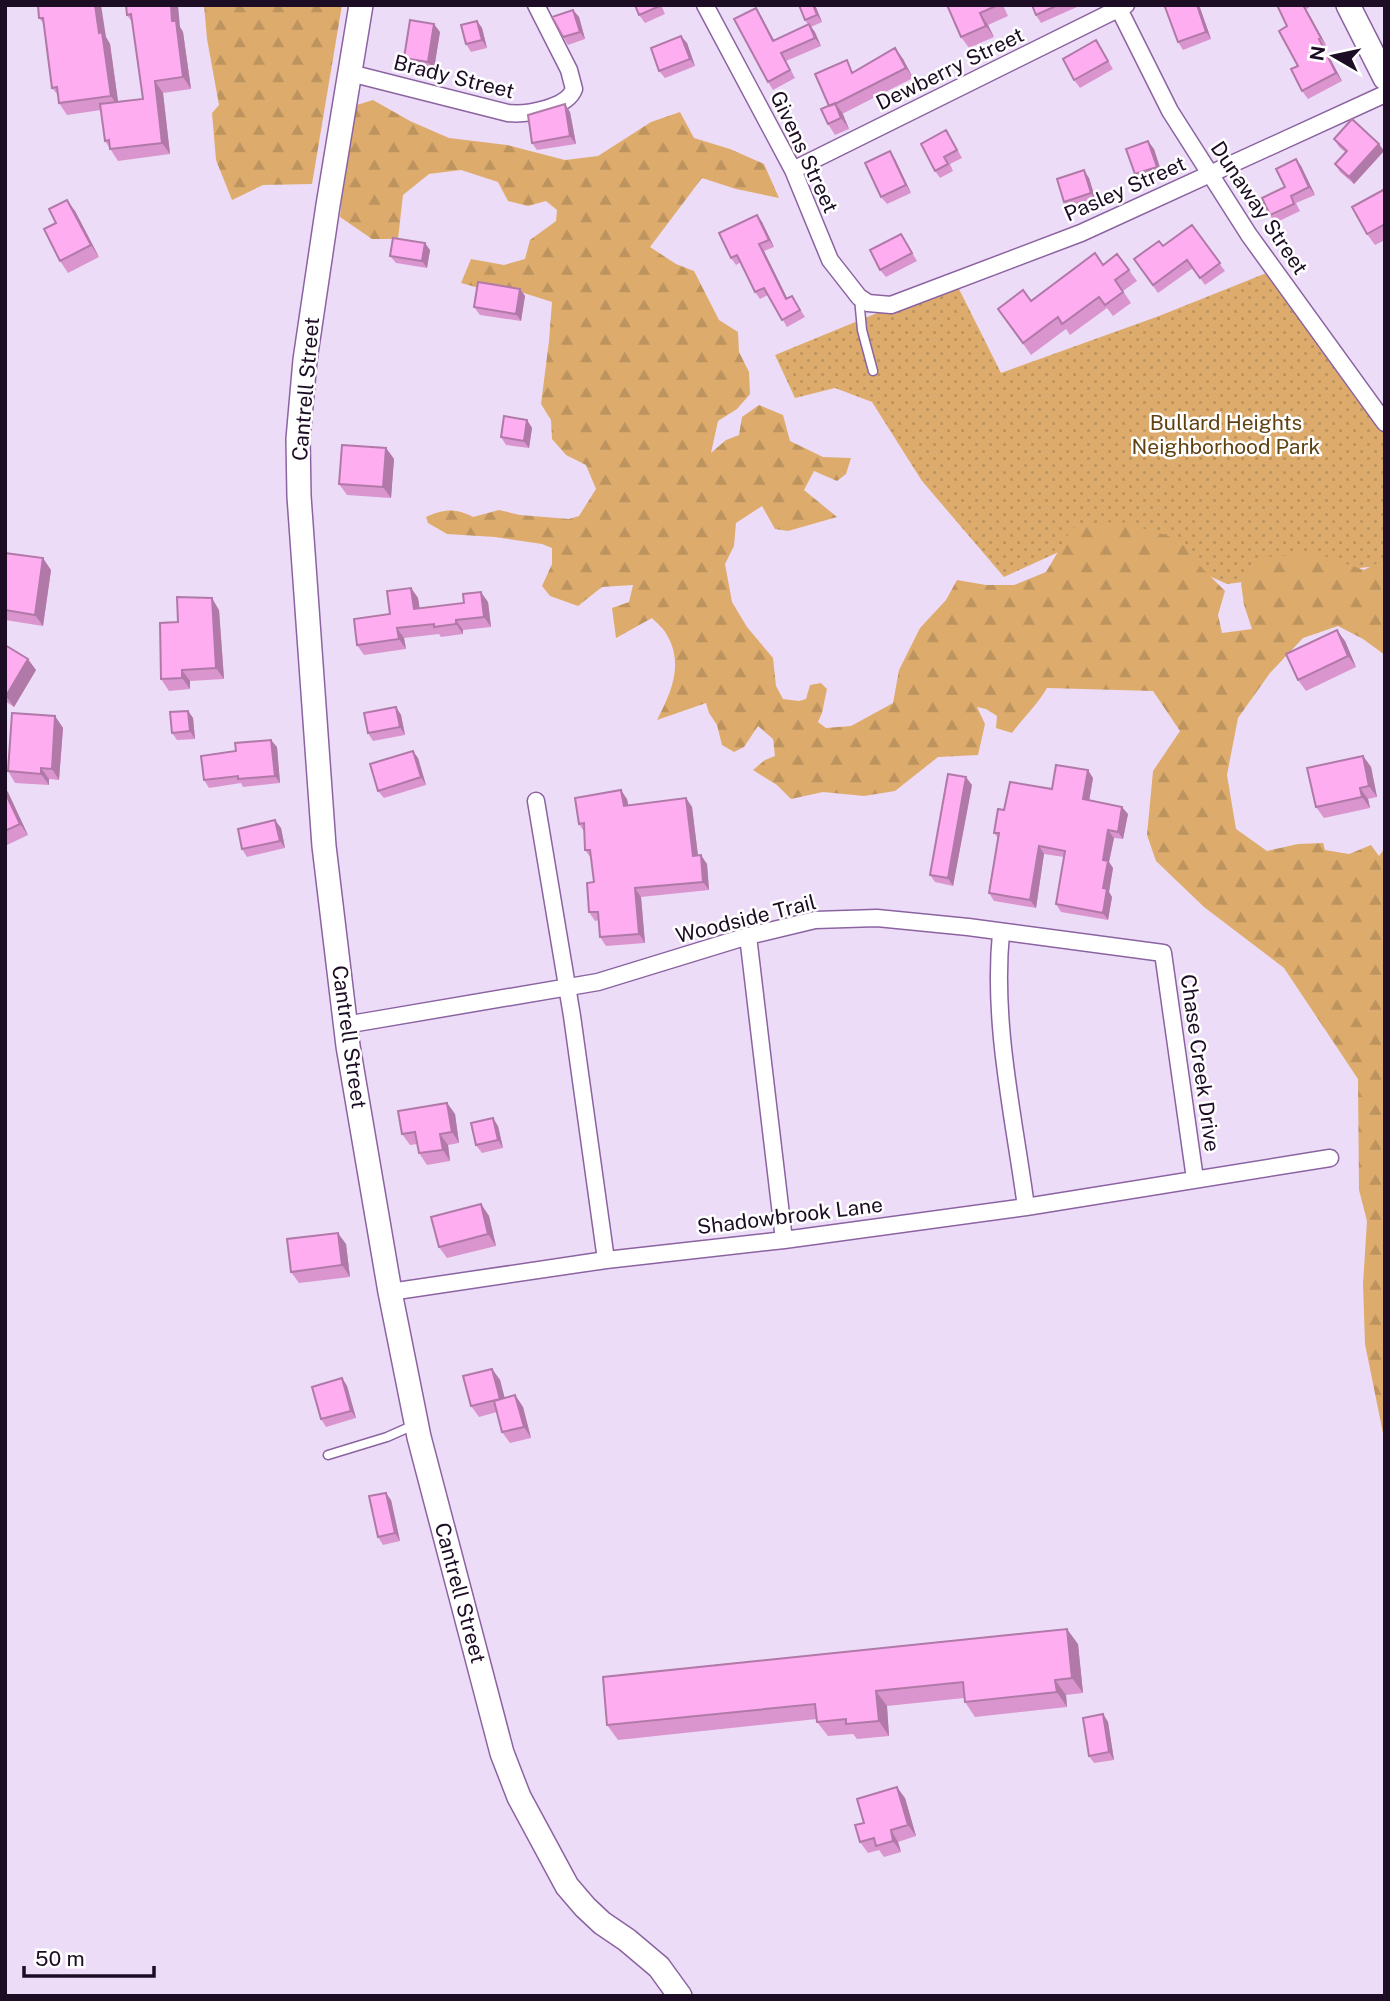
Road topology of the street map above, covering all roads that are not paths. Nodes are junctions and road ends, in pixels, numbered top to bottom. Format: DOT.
graph roads {
  1 [pos="361,5"];
  2 [pos="536,5"];
  3 [pos="724,5"];
  4 [pos="1349,5"];
  5 [pos="1121,6"];
  6 [pos="707,9"];
  7 [pos="1383,69"];
  8 [pos="350,73"];
  9 [pos="1385,94"];
  10 [pos="793,170"];
  11 [pos="1209,174"];
  12 [pos="859,297"];
  13 [pos="876,304"];
  14 [pos="873,371"];
  15 [pos="1385,423"];
  16 [pos="536,801"];
  17 [pos="1001,933"];
  18 [pos="748,936"];
  19 [pos="1163,953"];
  20 [pos="567,989"];
  21 [pos="345,1025"];
  22 [pos="1330,1158"];
  23 [pos="1195,1179"];
  24 [pos="1027,1207"];
  25 [pos="784,1240"];
  26 [pos="606,1260"];
  27 [pos="390,1292"];
  28 [pos="416,1424"];
  29 [pos="328,1455"];
  30 [pos="680,1996"];
  1 -- 8 [label="street, Cantrell Street"];
  2 -- 8 [label="street, Brady Street"];
  3 -- 6 [label="street"];
  4 -- 7 [label="street"];
  5 -- 10 [label="street, Dewberry Street"];
  5 -- 11 [label="street, Dunaway Street"];
  6 -- 10 [label="street, Givens Street"];
  8 -- 21 [label="street, Cantrell Street"];
  9 -- 11 [label="street, Pasley Street"];
  10 -- 12 [label="street, Givens Street"];
  11 -- 13 [label="street, Pasley Street"];
  11 -- 15 [label="street, Dunaway Street"];
  12 -- 13 [label="street, Givens Street"];
  12 -- 14 [label="lane"];
  16 -- 20 [label="street"];
  17 -- 18 [label="street, Woodside Trail"];
  17 -- 19 [label="street, Woodside Trail"];
  17 -- 24 [label="street"];
  18 -- 20 [label="street, Woodside Trail"];
  18 -- 25 [label="street"];
  19 -- 23 [label="street, Chase Creek Drive"];
  20 -- 21 [label="street, Woodside Trail"];
  20 -- 26 [label="street"];
  21 -- 27 [label="street, Cantrell Street"];
  22 -- 23 [label="street, Shadowbrook Lane"];
  23 -- 24 [label="street, Shadowbrook Lane"];
  24 -- 25 [label="street, Shadowbrook Lane"];
  25 -- 26 [label="street, Shadowbrook Lane"];
  26 -- 27 [label="street, Shadowbrook Lane"];
  27 -- 28 [label="street, Cantrell Street"];
  28 -- 29 [label="lane"];
  28 -- 30 [label="street, Cantrell Street"];
}
